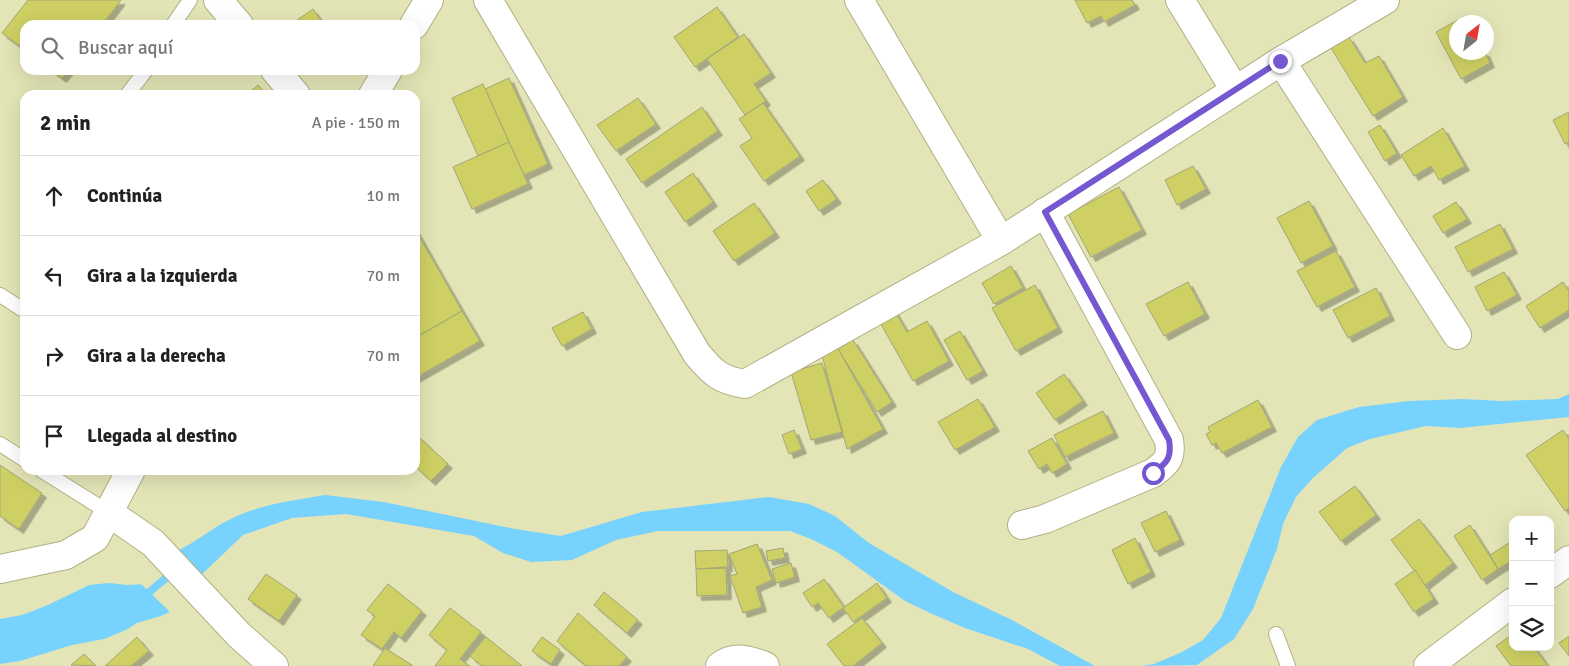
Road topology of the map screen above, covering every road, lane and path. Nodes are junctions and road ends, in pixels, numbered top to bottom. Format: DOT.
graph roads {
  1 [pos="190,0"];
  2 [pos="218,0"];
  3 [pos="429,0"];
  4 [pos="488,0"];
  5 [pos="859,0"];
  6 [pos="1180,0"];
  7 [pos="1384,0"];
  8 [pos="177,20"];
  9 [pos="235,20"];
  10 [pos="417,20"];
  11 [pos="1280,61"];
  12 [pos="142,75"];
  13 [pos="279,75"];
  14 [pos="385,75"];
  15 [pos="131,90"];
  16 [pos="292,90"];
  17 [pos="376,90"];
  18 [pos="1235,90"];
  19 [pos="1045,212"];
  20 [pos="1001,242"];
  21 [pos="0,295"];
  22 [pos="20,308"];
  23 [pos="1457,335"];
  24 [pos="0,444"];
  25 [pos="20,457"];
  26 [pos="49,475"];
  27 [pos="128,475"];
  28 [pos="108,512"];
  29 [pos="1022,525"];
  30 [pos="1569,560"];
  31 [pos="0,569"];
  32 [pos="1554,571"];
  33 [pos="1509,605"];
  34 [pos="1276,634"];
  35 [pos="274,666"];
  36 [pos="720,666"];
  37 [pos="765,666"];
  38 [pos="1288,666"];
  39 [pos="1428,666"];
  1 -- 8 [label="lane"];
  2 -- 9 [label="street"];
  3 -- 10 [label="street"];
  4 -- 20 [label="street"];
  5 -- 20 [label="street"];
  6 -- 18 [label="street"];
  7 -- 11 [label="street"];
  11 -- 18 [label="street"];
  11 -- 23 [label="street"];
  12 -- 15 [label="lane"];
  13 -- 16 [label="street"];
  14 -- 17 [label="street"];
  18 -- 19 [label="street"];
  19 -- 20 [label="street"];
  19 -- 29 [label="street"];
  21 -- 22 [label="lane"];
  24 -- 25 [label="lane"];
  26 -- 28 [label="lane"];
  27 -- 28 [label="street"];
  28 -- 31 [label="street"];
  28 -- 35 [label="street"];
  30 -- 32 [label="street"];
  33 -- 39 [label="street"];
  34 -- 38 [label="lane"];
  36 -- 37 [label="street"];
}
